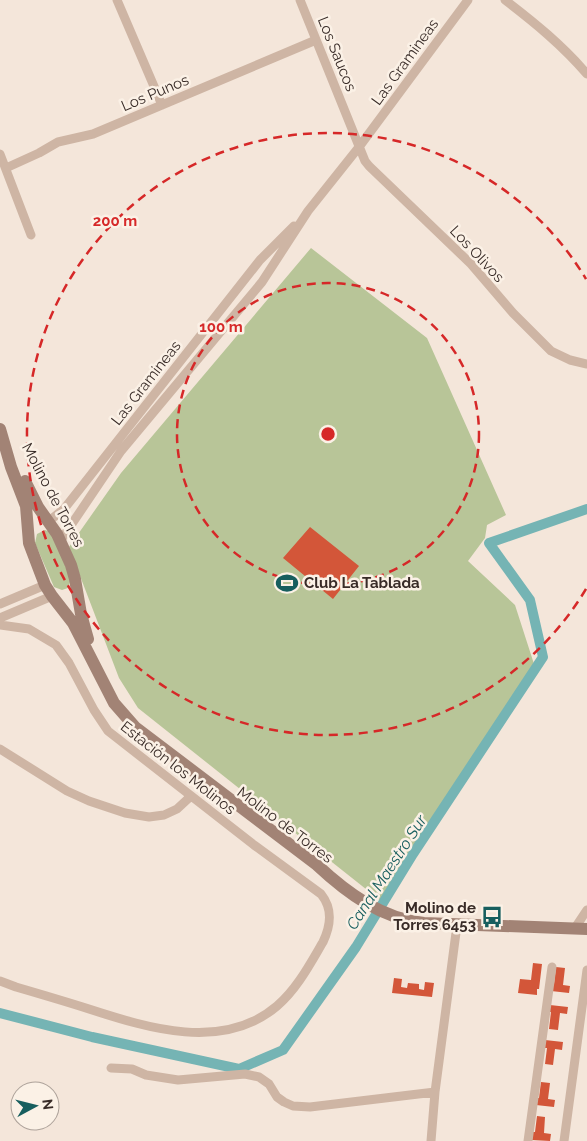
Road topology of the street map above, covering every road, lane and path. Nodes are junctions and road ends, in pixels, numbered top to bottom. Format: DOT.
graph roads {
  1 [pos="117,0"];
  2 [pos="300,0"];
  3 [pos="468,0"];
  4 [pos="505,0"];
  5 [pos="316,40"];
  6 [pos="587,74"];
  7 [pos="162,105"];
  8 [pos="359,147"];
  9 [pos="0,154"];
  10 [pos="6,168"];
  11 [pos="308,211"];
  12 [pos="31,236"];
  13 [pos="587,364"];
  14 [pos="0,430"];
  15 [pos="49,521"];
  16 [pos="28,540"];
  17 [pos="61,540"];
  18 [pos="75,579"];
  19 [pos="45,585"];
  20 [pos="52,596"];
  21 [pos="0,604"];
  22 [pos="0,618"];
  23 [pos="0,624"];
  24 [pos="95,663"];
  25 [pos="0,749"];
  26 [pos="191,796"];
  27 [pos="587,910"];
  28 [pos="457,925"];
  29 [pos="581,928"];
  30 [pos="552,967"];
  31 [pos="587,970"];
  32 [pos="0,981"];
  33 [pos="111,1068"];
  34 [pos="434,1092"];
  35 [pos="431,1141"];
  36 [pos="528,1141"];
  37 [pos="564,1141"];
  1 -- 7 [label="street"];
  2 -- 5 [label="street, Los Saucos"];
  3 -- 8 [label="street, Las Gramineas"];
  4 -- 6 [label="street"];
  5 -- 7 [label="street, Los Punos"];
  5 -- 8 [label="street, Los Saucos"];
  7 -- 10 [label="street, Los Punos"];
  8 -- 11 [label="street, Las Gramineas"];
  8 -- 13 [label="street, Los Olivos"];
  9 -- 10 [label="street"];
  10 -- 12 [label="street"];
  11 -- 15 [label="street, Las Gramineas"];
  11 -- 17 [label="street, Las Gramineas"];
  14 -- 15 [label="main road, Molino de Torres"];
  14 -- 16 [label="main road, Molino de Torres"];
  15 -- 16 [label="main road"];
  15 -- 17 [label="main road, Molino de Torres"];
  16 -- 19 [label="main road, Molino de Torres"];
  17 -- 18 [label="main road, Molino de Torres"];
  18 -- 20 [label="main road"];
  18 -- 24 [label="main road, Molino de Torres"];
  19 -- 20 [label="main road, Molino de Torres"];
  19 -- 21 [label="street"];
  20 -- 22 [label="street"];
  20 -- 24 [label="main road, Molino de Torres"];
  23 -- 26 [label="street, Estación los Molinos"];
  24 -- 28 [label="main road, Molino de Torres"];
  25 -- 26 [label="street"];
  26 -- 32 [label="street, Estación los Molinos"];
  27 -- 29 [label="street"];
  28 -- 29 [label="main road, Molino de Torres"];
  28 -- 34 [label="street"];
  30 -- 36 [label="street"];
  31 -- 37 [label="street"];
  33 -- 34 [label="street"];
  34 -- 35 [label="street"];
}
